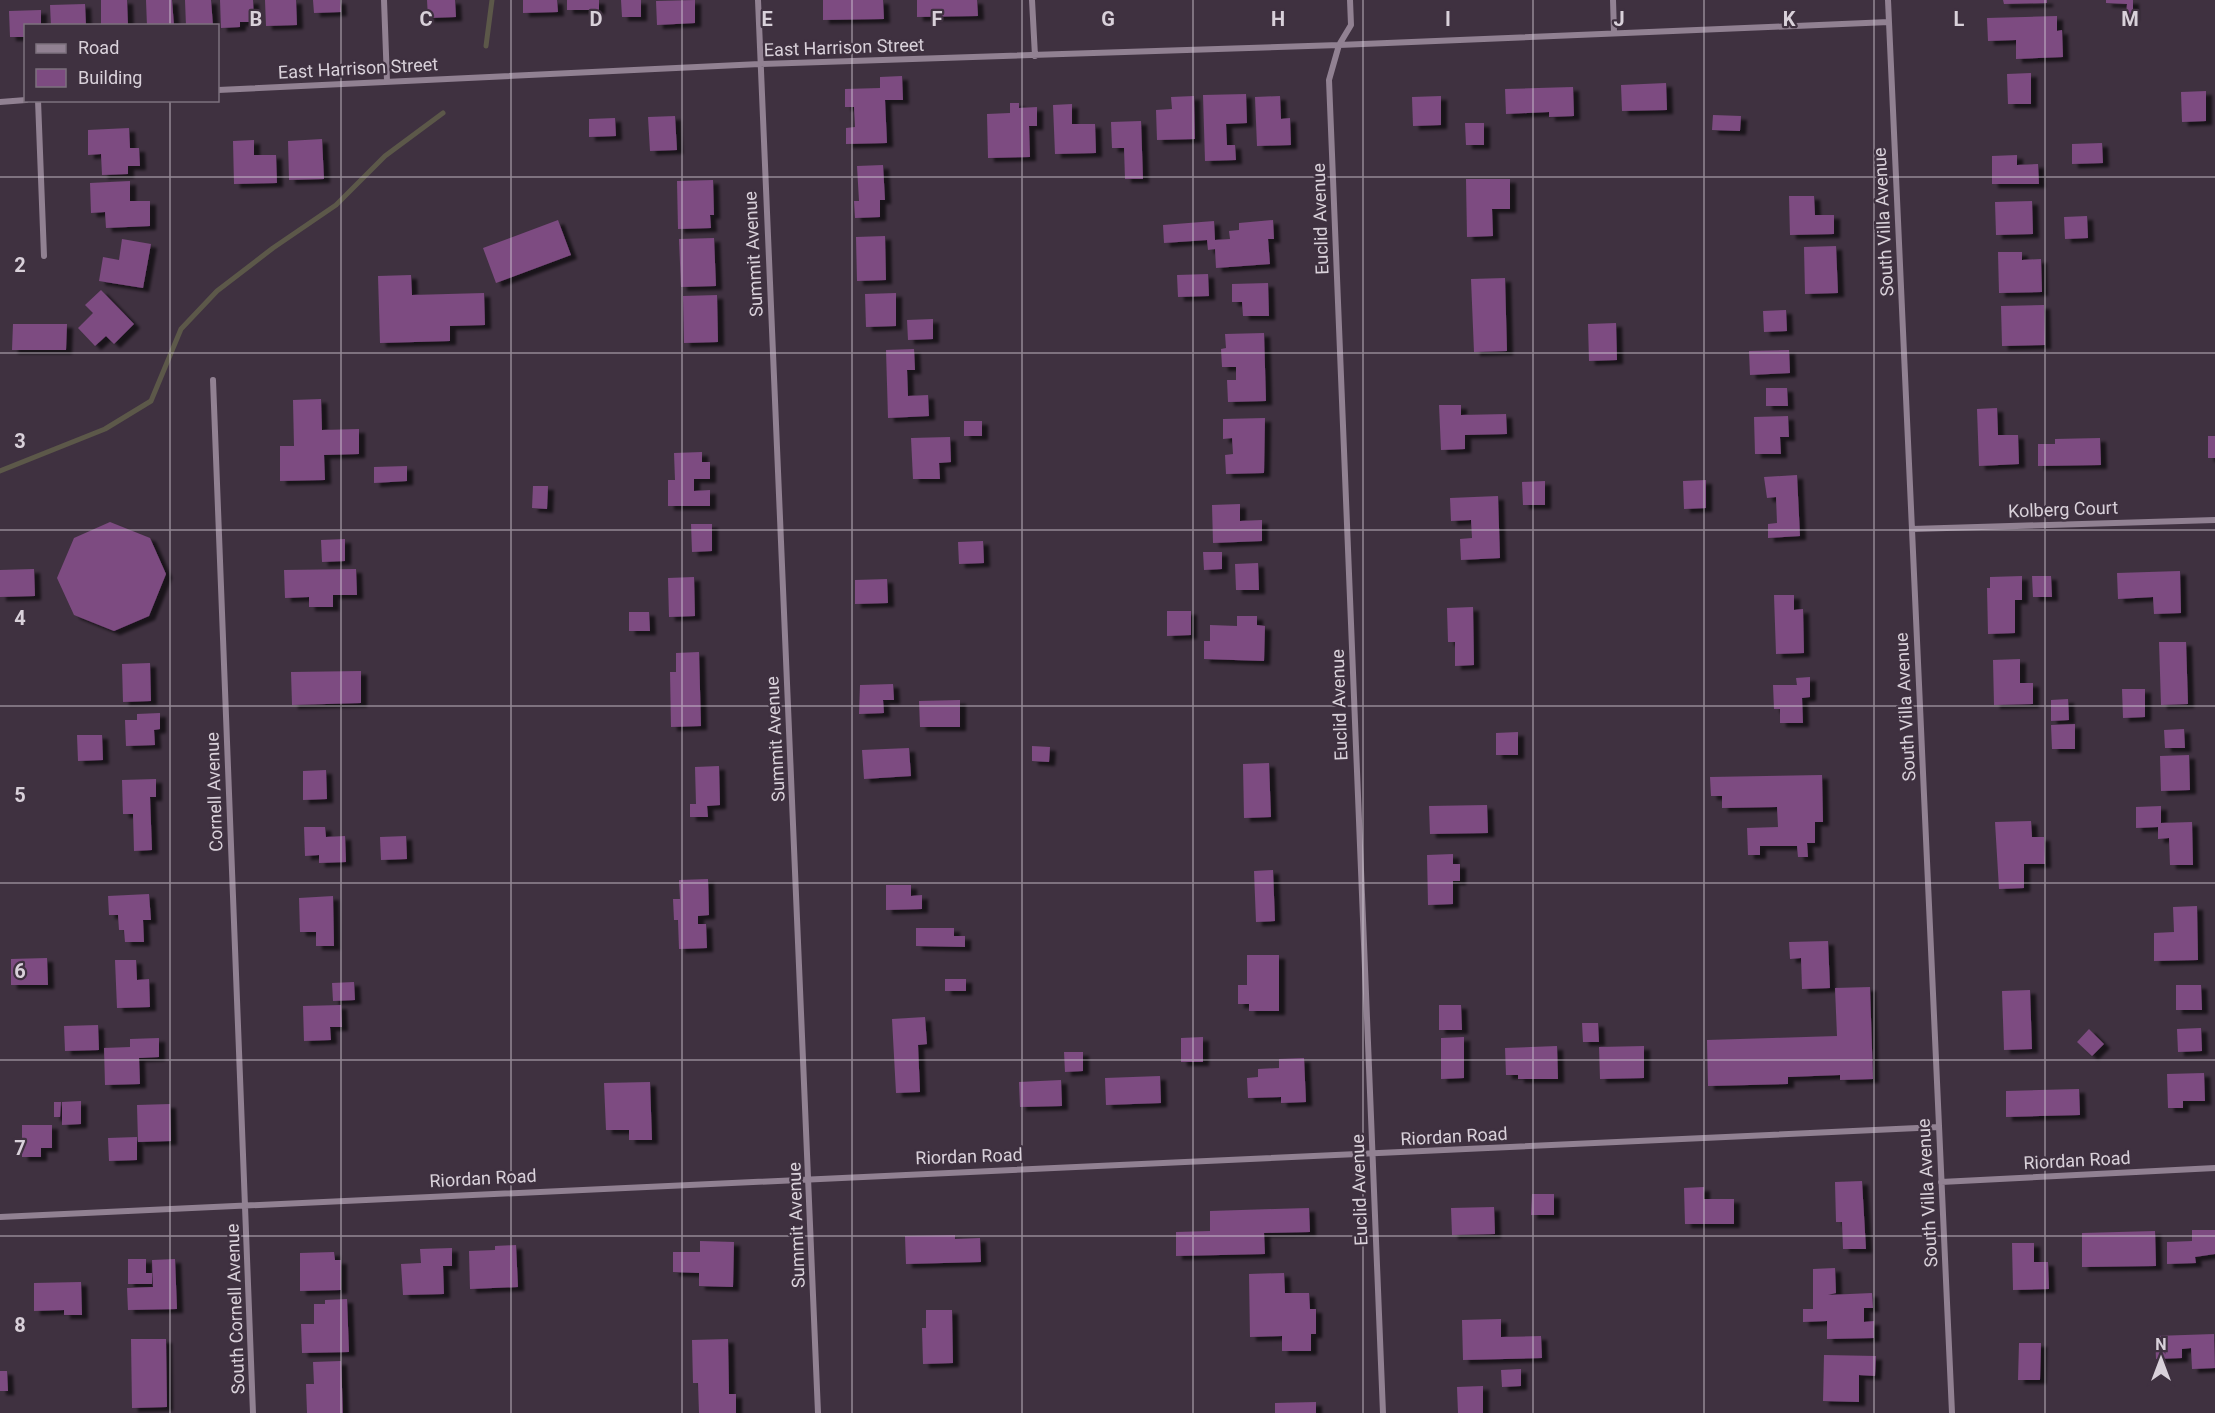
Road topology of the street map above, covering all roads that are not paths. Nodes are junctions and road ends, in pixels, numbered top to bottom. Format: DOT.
graph roads {
  1 [pos="384,0"];
  2 [pos="758,0"];
  3 [pos="1032,0"];
  4 [pos="1350,0"];
  5 [pos="1613,0"];
  6 [pos="1888,0"];
  7 [pos="1889,22"];
  8 [pos="1614,32"];
  9 [pos="1339,45"];
  10 [pos="1035,56"];
  11 [pos="760,64"];
  12 [pos="387,81"];
  13 [pos="219,90"];
  14 [pos="24,100"];
  15 [pos="0,102"];
  16 [pos="38,102"];
  17 [pos="44,256"];
  18 [pos="213,380"];
  19 [pos="2215,519"];
  20 [pos="1912,529"];
  21 [pos="1939,1127"];
  22 [pos="1372,1155"];
  23 [pos="2215,1168"];
  24 [pos="809,1178"];
  25 [pos="1941,1182"];
  26 [pos="247,1203"];
  27 [pos="0,1217"];
  28 [pos="253,1413"];
  29 [pos="818,1413"];
  30 [pos="1383,1413"];
  31 [pos="1952,1413"];
  1 -- 12 [label="street"];
  2 -- 11 [label="street, Summit Avenue"];
  3 -- 10 [label="street"];
  4 -- 9 [label="street, Euclid Avenue"];
  5 -- 8 [label="street"];
  6 -- 7 [label="street, South Villa Avenue"];
  7 -- 8 [label="street, East Harrison Street"];
  7 -- 20 [label="street, South Villa Avenue"];
  8 -- 9 [label="street, East Harrison Street"];
  9 -- 10 [label="street, East Harrison Street"];
  9 -- 22 [label="street, Euclid Avenue"];
  10 -- 11 [label="street, East Harrison Street"];
  11 -- 12 [label="street, East Harrison Street"];
  11 -- 24 [label="street, Summit Avenue"];
  12 -- 13 [label="street, East Harrison Street"];
  14 -- 15 [label="street"];
  16 -- 17 [label="street"];
  18 -- 26 [label="street, Cornell Avenue"];
  19 -- 20 [label="street, Kolberg Court"];
  20 -- 21 [label="street, South Villa Avenue"];
  21 -- 22 [label="street, Riordan Road"];
  21 -- 25 [label="street, South Villa Avenue"];
  22 -- 24 [label="street, Riordan Road"];
  22 -- 30 [label="street, Euclid Avenue"];
  23 -- 25 [label="street, Riordan Road"];
  24 -- 26 [label="street, Riordan Road"];
  24 -- 29 [label="street, Summit Avenue"];
  25 -- 31 [label="street, South Villa Avenue"];
  26 -- 27 [label="street, Riordan Road"];
  26 -- 28 [label="street, South Cornell Avenue"];
}
